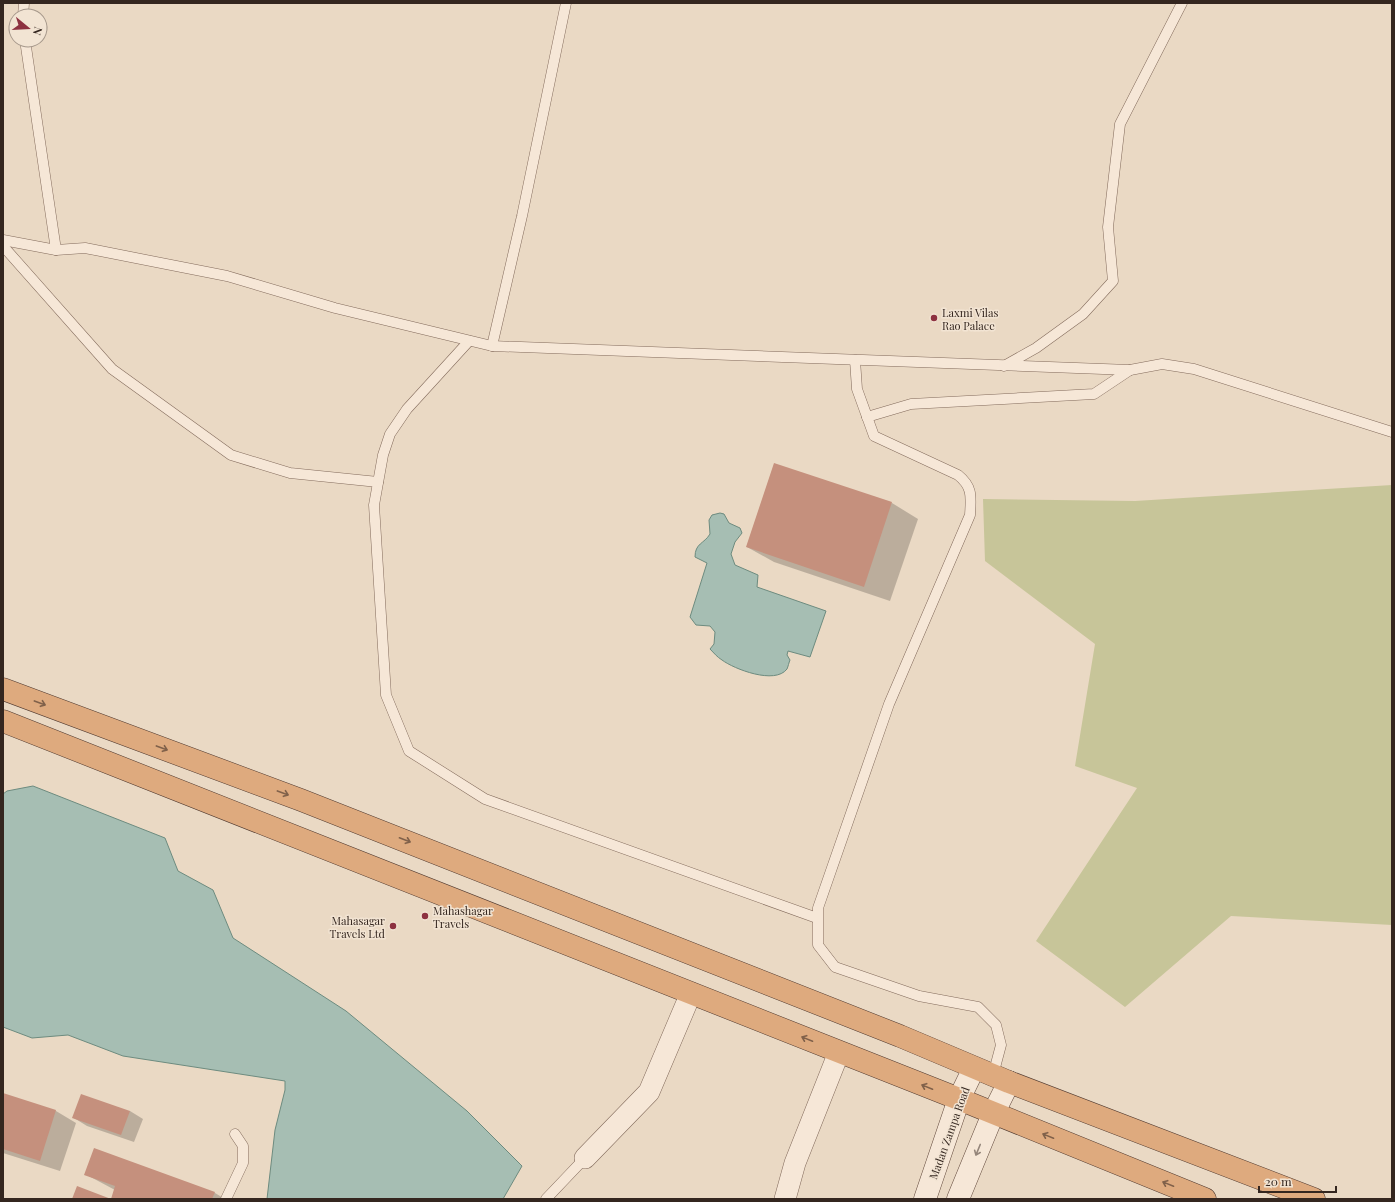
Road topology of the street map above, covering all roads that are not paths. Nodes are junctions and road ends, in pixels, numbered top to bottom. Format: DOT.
graph roads {
  1 [pos="566,3"];
  2 [pos="1182,3"];
  3 [pos="26,48"];
  4 [pos="3,240"];
  5 [pos="3,246"];
  6 [pos="56,250"];
  7 [pos="469,341"];
  8 [pos="492,346"];
  9 [pos="855,360"];
  10 [pos="1004,366"];
  11 [pos="1130,370"];
  12 [pos="867,417"];
  13 [pos="1392,432"];
  14 [pos="378,482"];
  15 [pos="3,689"];
  16 [pos="3,721"];
  17 [pos="818,918"];
  18 [pos="691,993"];
  19 [pos="839,1052"];
  20 [pos="992,1075"];
  21 [pos="959,1099"];
  22 [pos="993,1114"];
  23 [pos="235,1134"];
  24 [pos="585,1158"];
  25 [pos="226,1199"];
  26 [pos="546,1199"];
  27 [pos="785,1199"];
  28 [pos="925,1199"];
  29 [pos="958,1199"];
  30 [pos="1205,1199"];
  31 [pos="1314,1199"];
  1 -- 8 [label="lane"];
  2 -- 10 [label="lane"];
  3 -- 6 [label="lane"];
  4 -- 6 [label="lane"];
  5 -- 14 [label="lane"];
  6 -- 7 [label="lane"];
  7 -- 8 [label="lane"];
  7 -- 14 [label="lane"];
  8 -- 9 [label="lane"];
  9 -- 10 [label="lane"];
  9 -- 12 [label="lane"];
  10 -- 11 [label="lane"];
  11 -- 12 [label="lane"];
  11 -- 13 [label="lane"];
  12 -- 17 [label="lane"];
  14 -- 17 [label="lane"];
  15 -- 20 [label="highway, one-way"];
  16 -- 18 [label="highway"];
  17 -- 20 [label="lane"];
  19 -- 18 [label="highway, one-way"];
  18 -- 24 [label="street"];
  21 -- 19 [label="highway, one-way"];
  19 -- 27 [label="street"];
  20 -- 21 [label="main road, Madan Zampa Road"];
  20 -- 22 [label="main road"];
  20 -- 31 [label="highway"];
  21 -- 22 [label="highway"];
  21 -- 28 [label="main road, Madan Zampa Road"];
  22 -- 29 [label="main road, one-way"];
  30 -- 22 [label="highway, one-way"];
  23 -- 25 [label="lane"];
  24 -- 26 [label="lane"];
}
